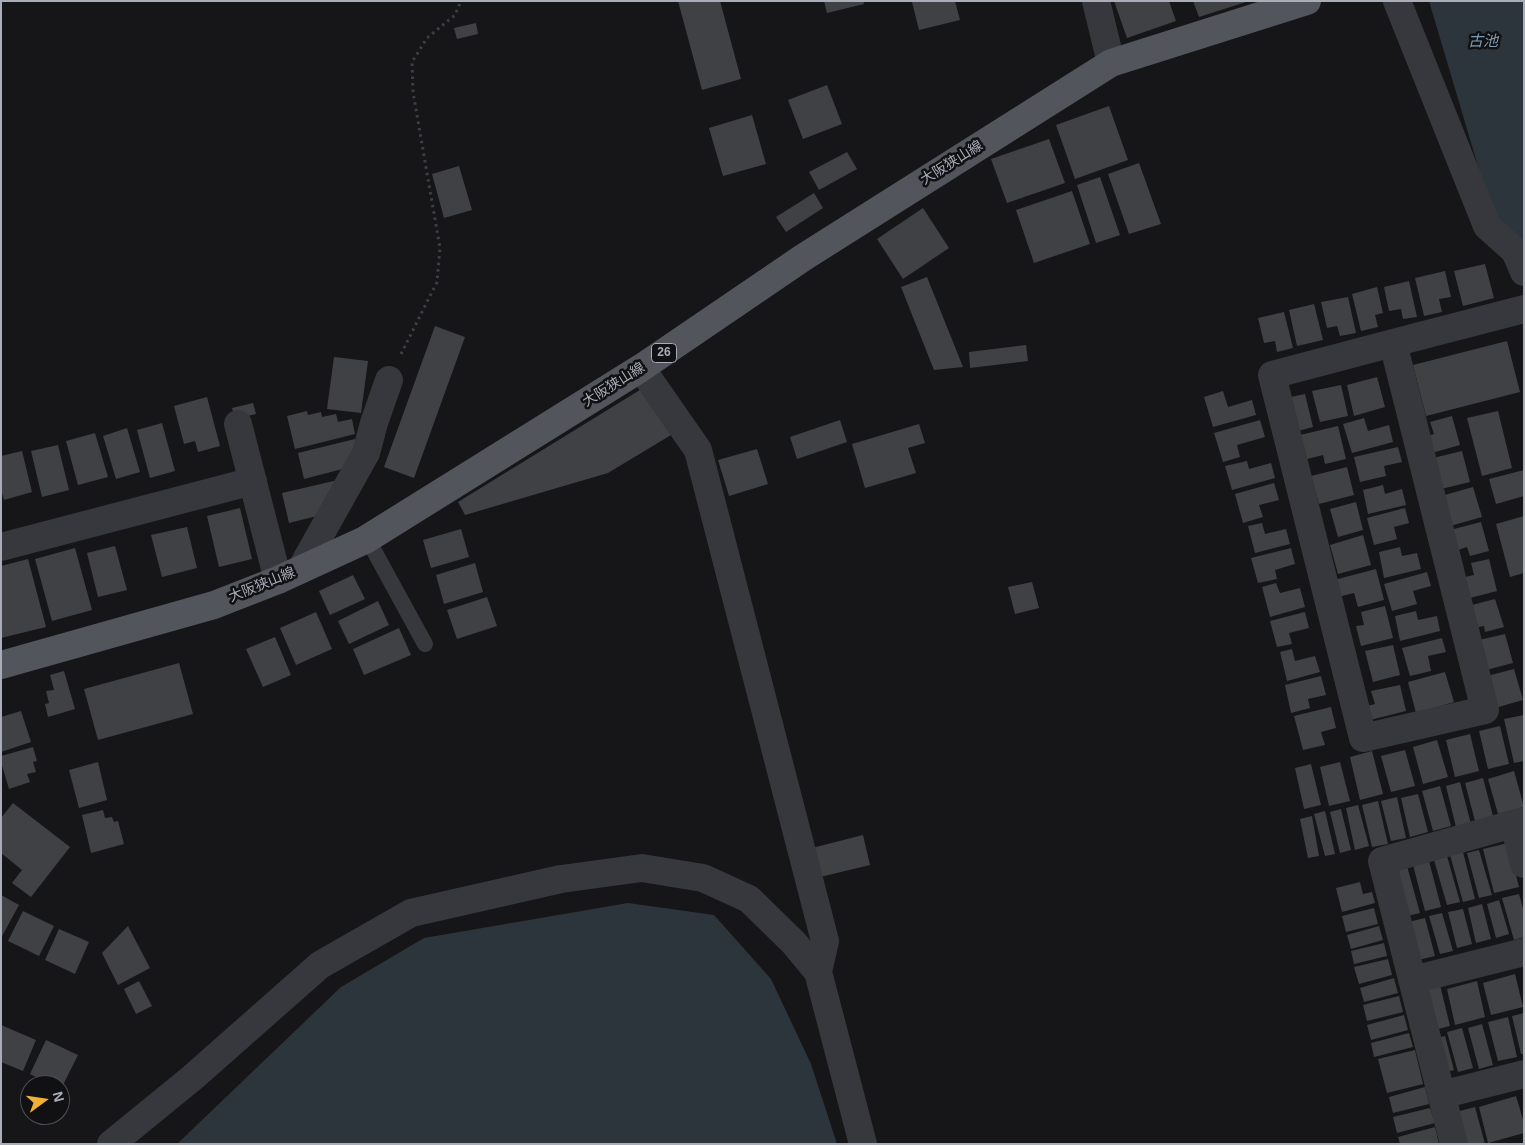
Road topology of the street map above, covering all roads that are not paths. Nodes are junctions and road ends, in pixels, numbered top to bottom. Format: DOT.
graph roads {
  1 [pos="1096,1"];
  2 [pos="1307,1"];
  3 [pos="1397,1"];
  4 [pos="1110,62"];
  5 [pos="1524,272"];
  6 [pos="1524,309"];
  7 [pos="1393,343"];
  8 [pos="641,368"];
  9 [pos="389,380"];
  10 [pos="238,424"];
  11 [pos="253,481"];
  12 [pos="367,538"];
  13 [pos="1,547"];
  14 [pos="290,575"];
  15 [pos="425,644"];
  16 [pos="1,665"];
  17 [pos="1519,823"];
  18 [pos="1524,864"];
  19 [pos="1524,952"];
  20 [pos="818,972"];
  21 [pos="1412,980"];
  22 [pos="1524,1074"];
  23 [pos="1441,1095"];
  24 [pos="111,1144"];
  25 [pos="863,1144"];
  26 [pos="1454,1144"];
  1 -- 4 [label="street"];
  2 -- 4 [label="main road, 大阪狭山線 / 26"];
  3 -- 5 [label="street"];
  4 -- 8 [label="main road, 大阪狭山線 / 26"];
  6 -- 7 [label="street"];
  7 -- 7 [label="street"];
  8 -- 12 [label="main road, 大阪狭山線 / 26"];
  8 -- 20 [label="street"];
  9 -- 14 [label="street"];
  10 -- 11 [label="street"];
  11 -- 13 [label="street"];
  11 -- 14 [label="street"];
  12 -- 14 [label="main road, 大阪狭山線 / 26"];
  12 -- 15 [label="lane"];
  14 -- 16 [label="main road, 大阪狭山線 / 26"];
  17 -- 18 [label="street"];
  17 -- 21 [label="street"];
  19 -- 21 [label="street"];
  20 -- 24 [label="street"];
  20 -- 25 [label="street"];
  21 -- 23 [label="street"];
  22 -- 23 [label="street"];
  23 -- 26 [label="street"];
}
